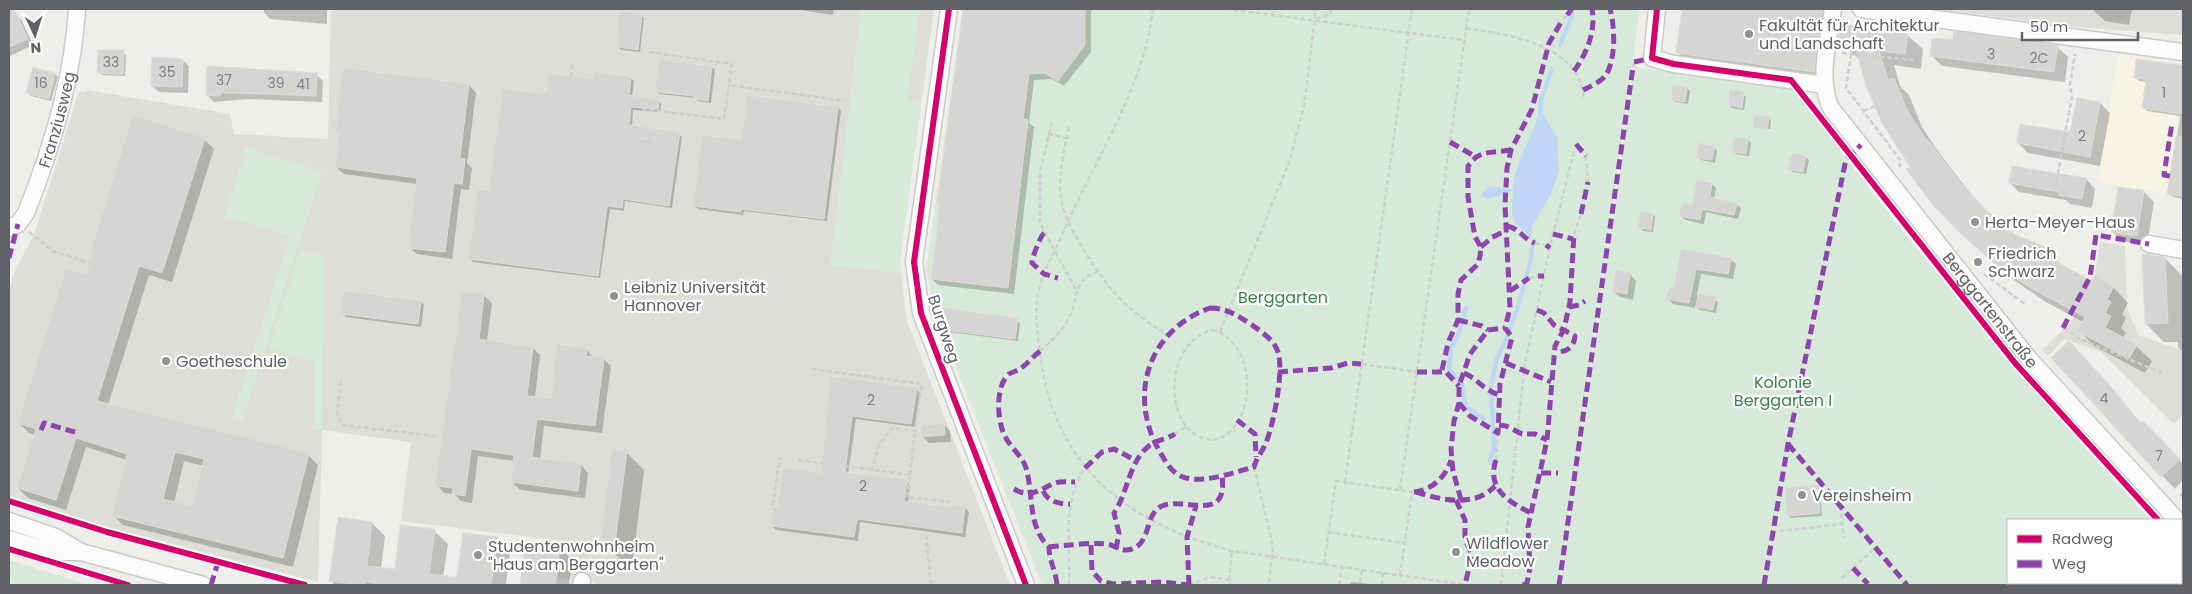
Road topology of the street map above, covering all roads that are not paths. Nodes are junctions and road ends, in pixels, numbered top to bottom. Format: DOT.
graph roads {
  1 [pos="77,9"];
  2 [pos="948,9"];
  3 [pos="1657,9"];
  4 [pos="1833,9"];
  5 [pos="1861,9"];
  6 [pos="2183,52"];
  7 [pos="1825,85"];
  8 [pos="13,226"];
  9 [pos="2149,244"];
  10 [pos="2183,250"];
  11 [pos="2177,519"];
  12 [pos="9,521"];
  13 [pos="9,539"];
  14 [pos="81,552"];
  15 [pos="203,585"];
  16 [pos="1026,585"];
  1 -- 8 [label="street, Franziusweg"];
  2 -- 16 [label="street, Burgweg"];
  3 -- 7 [label="street"];
  4 -- 7 [label="street"];
  5 -- 6 [label="street"];
  7 -- 11 [label="street, Berggartenstraße"];
  9 -- 10 [label="street"];
  12 -- 14 [label="street"];
  13 -- 14 [label="street"];
  14 -- 15 [label="street"];
}
